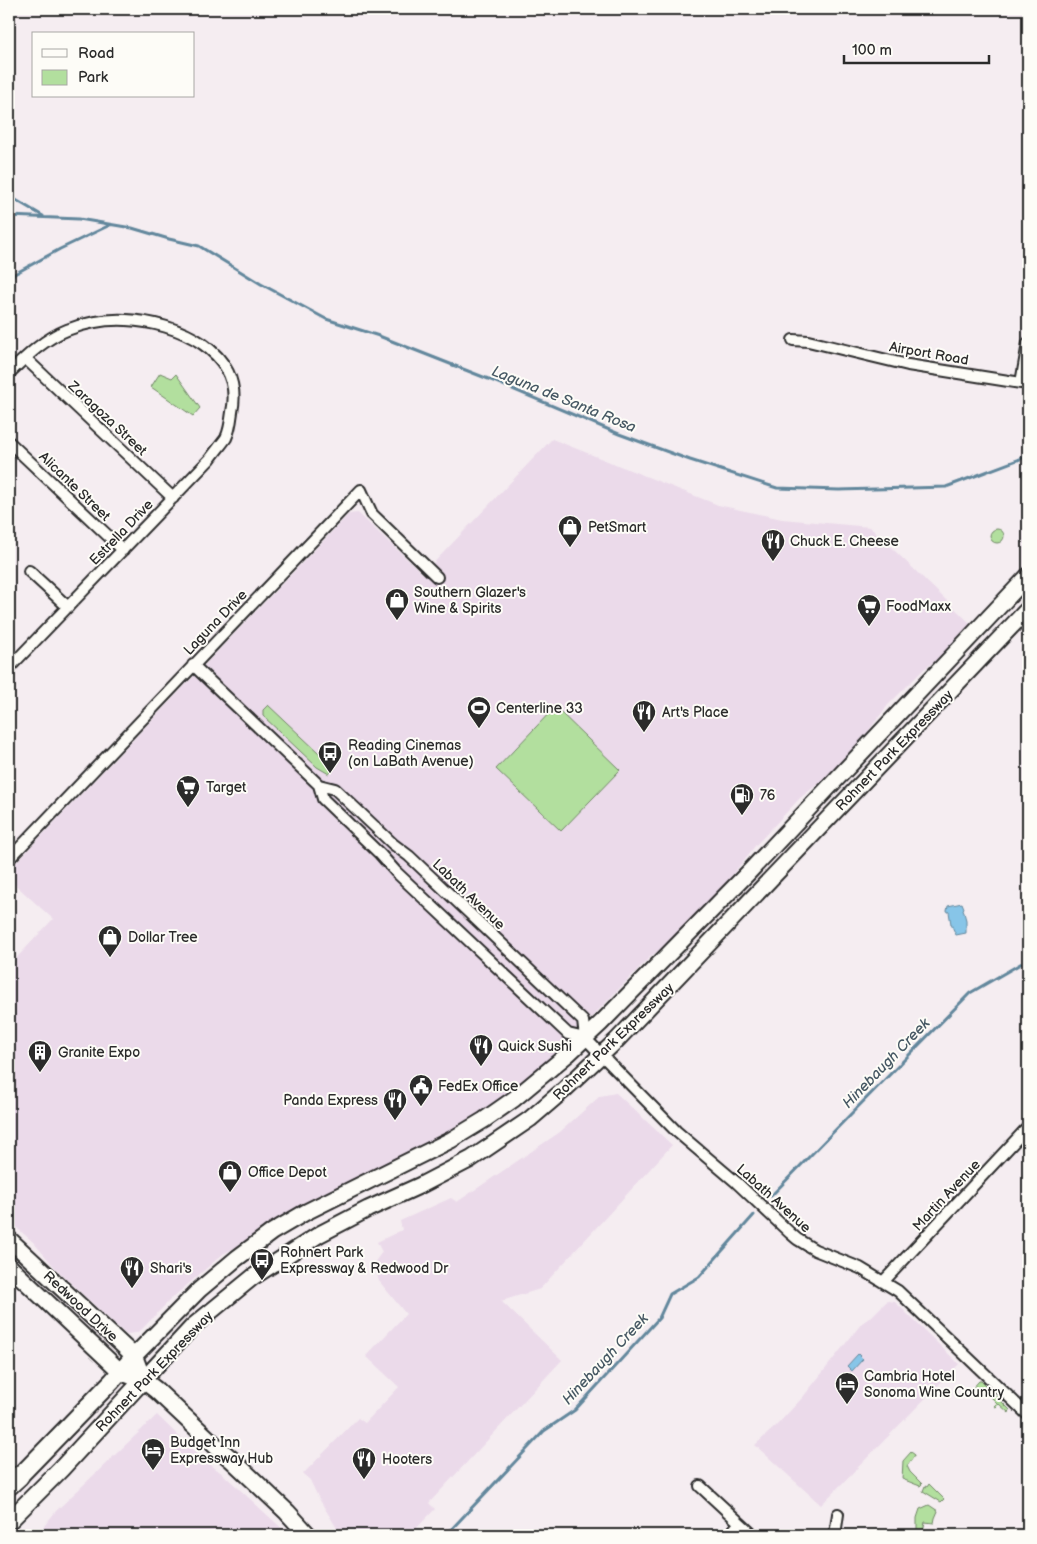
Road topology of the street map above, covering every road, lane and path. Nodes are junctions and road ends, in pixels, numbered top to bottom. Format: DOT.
graph roads {
  1 [pos="793,340"];
  2 [pos="1028,343"];
  3 [pos="25,358"];
  4 [pos="9,373"];
  5 [pos="9,442"];
  6 [pos="173,498"];
  7 [pos="123,550"];
  8 [pos="29,571"];
  9 [pos="1028,576"];
  10 [pos="437,577"];
  11 [pos="68,606"];
  12 [pos="1028,610"];
  13 [pos="971,636"];
  14 [pos="987,652"];
  15 [pos="193,665"];
  16 [pos="10,666"];
  17 [pos="884,730"];
  18 [pos="898,746"];
  19 [pos="318,784"];
  20 [pos="9,859"];
  21 [pos="585,1038"];
  22 [pos="602,1056"];
  23 [pos="1028,1127"];
  24 [pos="357,1188"];
  25 [pos="368,1209"];
  26 [pos="9,1239"];
  27 [pos="9,1266"];
  28 [pos="883,1282"];
  29 [pos="134,1356"];
  30 [pos="121,1372"];
  31 [pos="143,1380"];
  32 [pos="1028,1415"];
  33 [pos="12,1483"];
  34 [pos="700,1486"];
  35 [pos="838,1514"];
  36 [pos="9,1521"];
  37 [pos="740,1523"];
  38 [pos="308,1535"];
  39 [pos="729,1535"];
  40 [pos="753,1535"];
  41 [pos="835,1535"];
  1 -- 2 [label="street, Airport Road"];
  3 -- 4 [label="street"];
  3 -- 6 [label="street, Zaragoza Street"];
  3 -- 6 [label="street, Estrella Drive"];
  5 -- 7 [label="street, Alicante Street"];
  6 -- 7 [label="street, Estrella Drive"];
  7 -- 11 [label="street, Estrella Drive"];
  8 -- 11 [label="street"];
  9 -- 13 [label="main road, Rohnert Park Expressway"];
  10 -- 15 [label="street, Laguna Drive"];
  11 -- 16 [label="street, Estrella Drive"];
  12 -- 14 [label="main road, Rohnert Park Expressway"];
  13 -- 14 [label="main road"];
  13 -- 17 [label="main road, Rohnert Park Expressway"];
  14 -- 18 [label="main road, Rohnert Park Expressway"];
  15 -- 19 [label="street, Labath Avenue"];
  15 -- 20 [label="street, Laguna Drive"];
  17 -- 18 [label="main road"];
  17 -- 21 [label="main road, Rohnert Park Expressway"];
  18 -- 22 [label="main road, Rohnert Park Expressway"];
  19 -- 21 [label="street, Labath Avenue"];
  19 -- 21 [label="street, Labath Avenue"];
  21 -- 22 [label="street, Labath Avenue"];
  21 -- 24 [label="main road, Rohnert Park Expressway"];
  22 -- 25 [label="main road, Rohnert Park Expressway"];
  22 -- 28 [label="street, Labath Avenue"];
  23 -- 28 [label="street, Martin Avenue"];
  24 -- 25 [label="main road"];
  24 -- 29 [label="main road, Rohnert Park Expressway"];
  25 -- 31 [label="main road, Rohnert Park Expressway"];
  26 -- 29 [label="main road, Redwood Drive"];
  27 -- 30 [label="main road, Redwood Drive"];
  28 -- 32 [label="street, Labath Avenue"];
  29 -- 30 [label="main road, Rohnert Park Expressway"];
  29 -- 31 [label="main road, Redwood Drive"];
  30 -- 31 [label="main road, Redwood Drive"];
  30 -- 33 [label="main road, Rohnert Park Expressway"];
  31 -- 36 [label="main road, Rohnert Park Expressway"];
  31 -- 38 [label="main road, Redwood Drive"];
  34 -- 37 [label="street"];
  35 -- 41 [label="street"];
  37 -- 39 [label="street"];
  37 -- 40 [label="street"];
}
